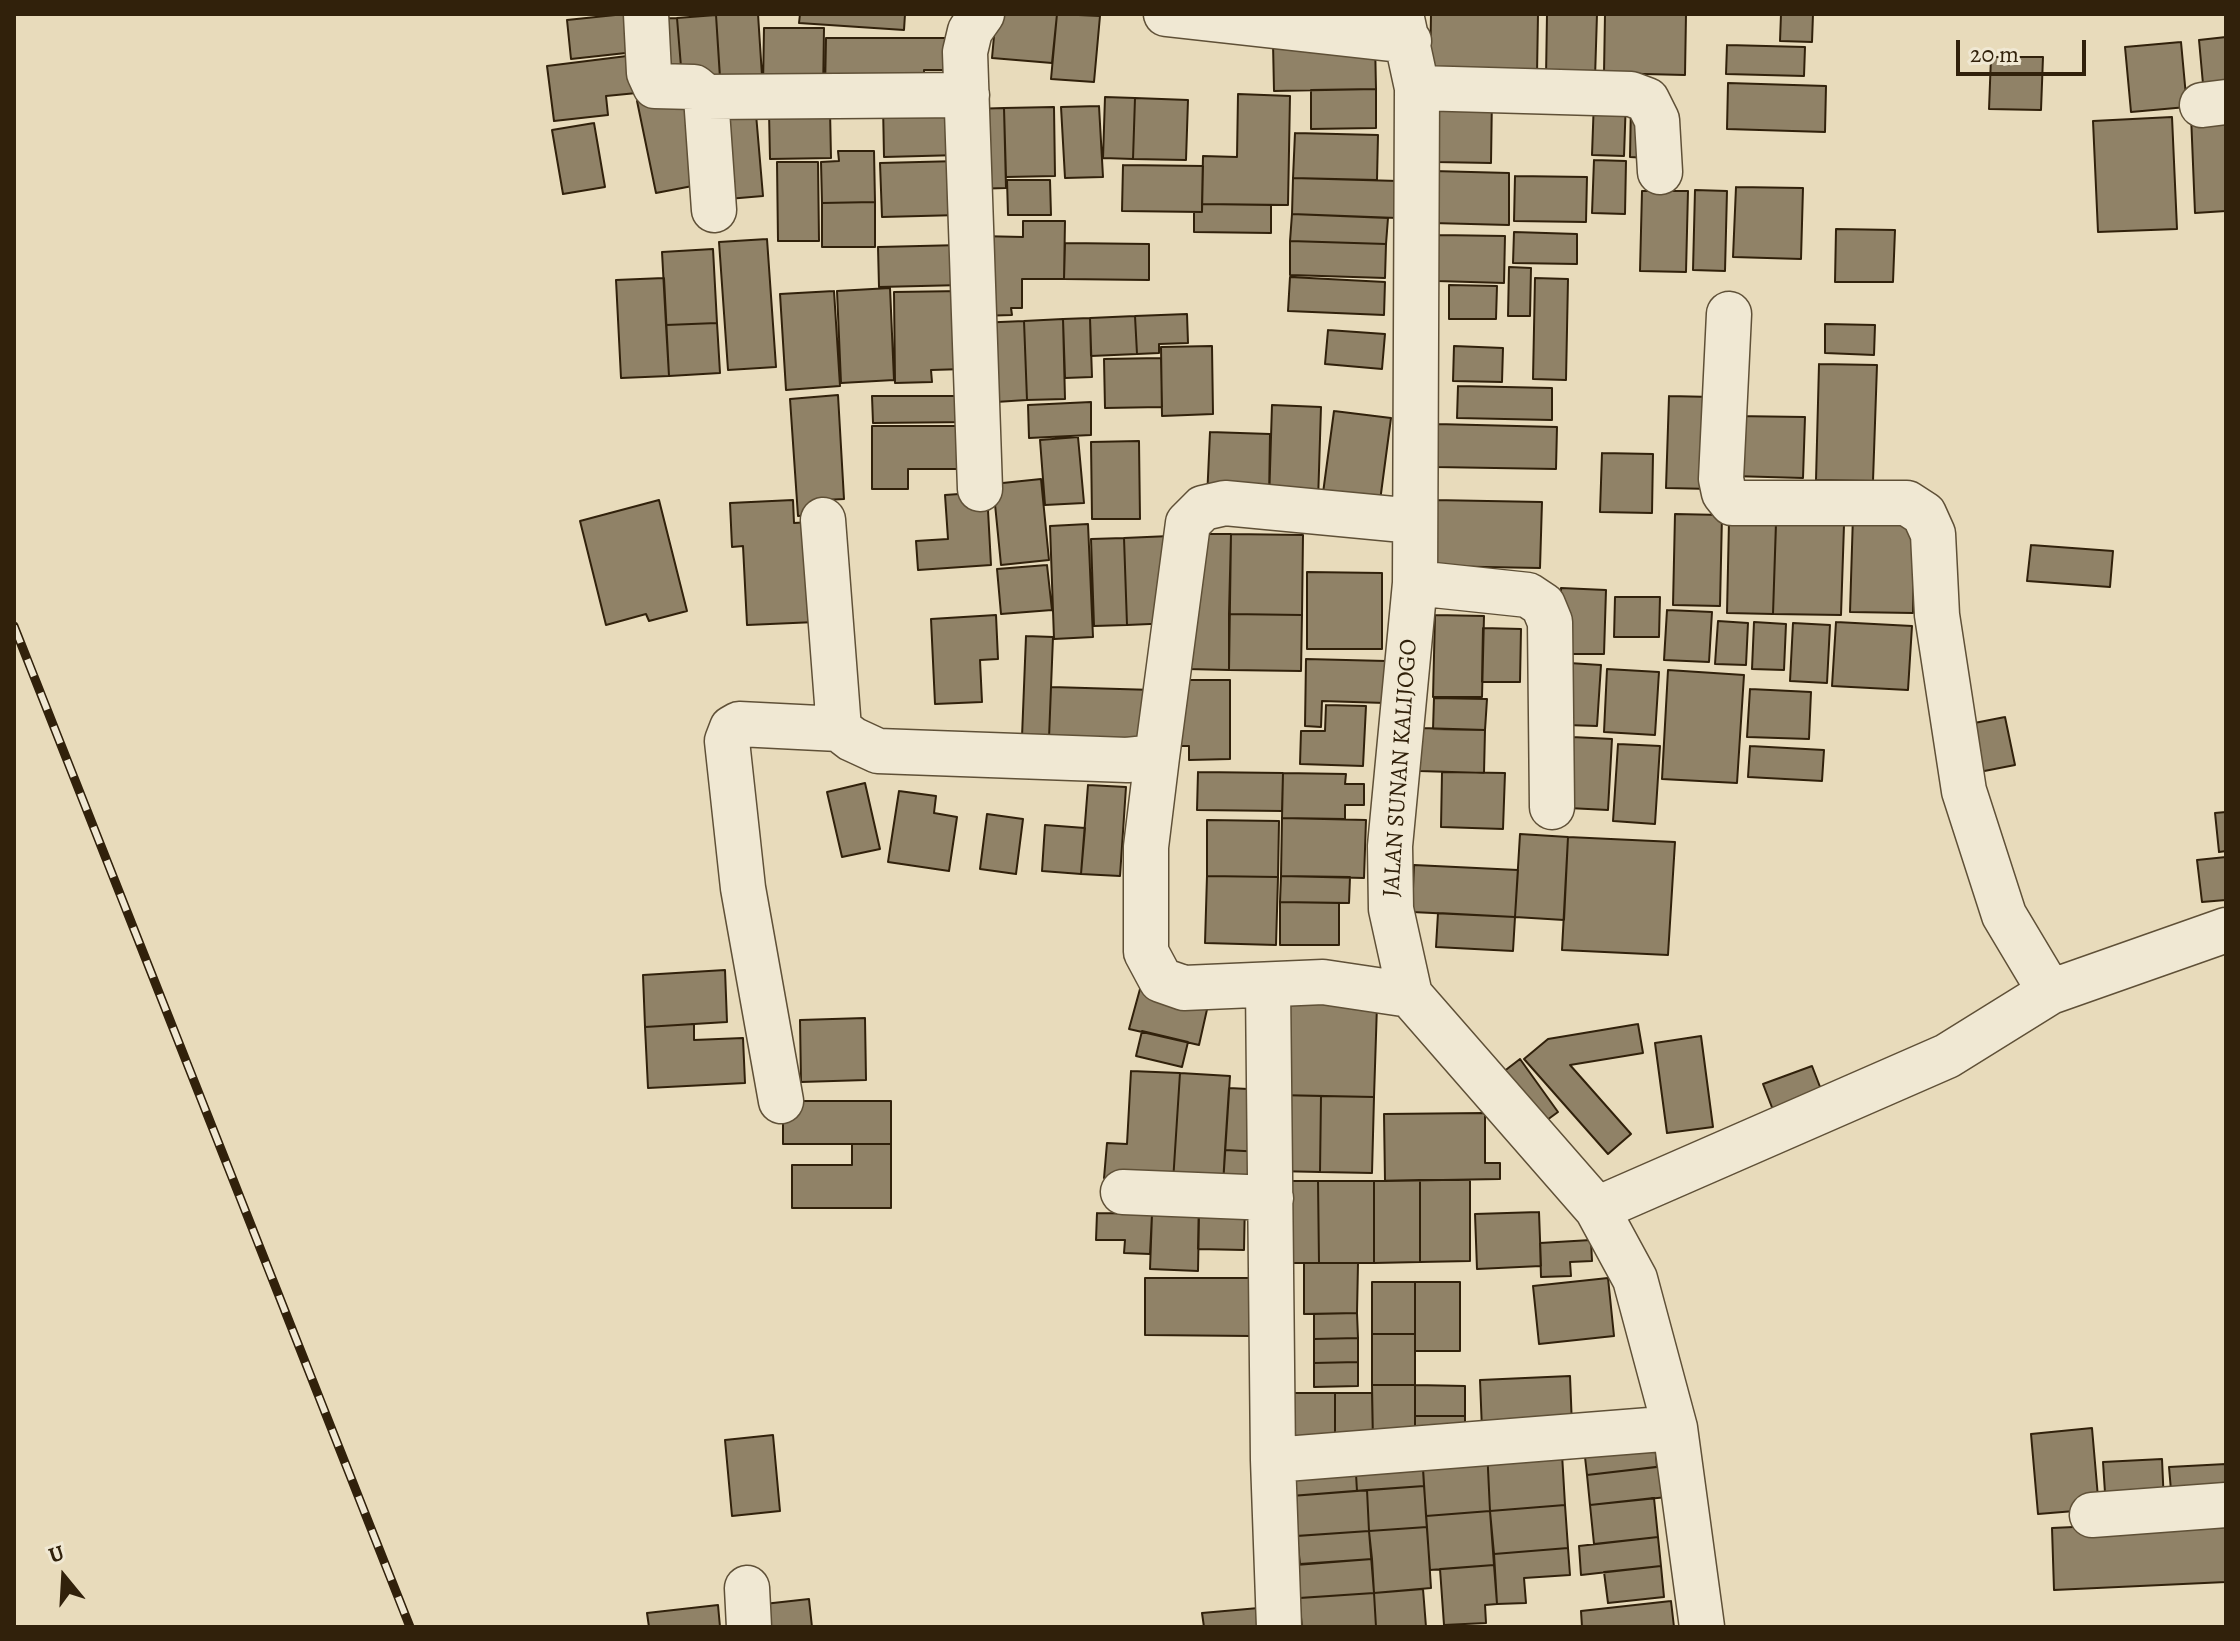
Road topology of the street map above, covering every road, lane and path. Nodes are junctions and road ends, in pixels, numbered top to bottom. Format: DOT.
graph roads {
  1 [pos="646,14"];
  2 [pos="982,14"];
  3 [pos="1166,14"];
  4 [pos="1405,28"];
  5 [pos="1417,88"];
  6 [pos="967,95"];
  7 [pos="706,97"];
  8 [pos="1660,172"];
  9 [pos="714,210"];
  10 [pos="1729,314"];
  11 [pos="980,489"];
  12 [pos="823,520"];
  13 [pos="1414,521"];
  14 [pos="1415,583"];
  15 [pos="839,729"];
  16 [pos="1157,757"];
  17 [pos="1552,807"];
  18 [pos="2226,930"];
  19 [pos="1268,986"];
  20 [pos="2050,992"];
  21 [pos="1410,995"];
  22 [pos="781,1101"];
  23 [pos="1123,1192"];
  24 [pos="1271,1198"];
  25 [pos="1597,1209"];
  26 [pos="1675,1428"];
  27 [pos="1273,1460"];
  28 [pos="2226,1505"];
  29 [pos="2092,1515"];
  30 [pos="1279,1627"];
  31 [pos="1702,1627"];
  1 -- 7 [label="street"];
  2 -- 6 [label="street"];
  3 -- 4 [label="street"];
  4 -- 5 [label="street, JALAN SUNAN KALIJOGO"];
  5 -- 8 [label="street"];
  5 -- 13 [label="street, JALAN SUNAN KALIJOGO"];
  6 -- 7 [label="street"];
  6 -- 11 [label="street"];
  7 -- 9 [label="street"];
  10 -- 20 [label="street"];
  12 -- 15 [label="street"];
  13 -- 14 [label="street, JALAN SUNAN KALIJOGO"];
  13 -- 16 [label="street"];
  14 -- 17 [label="street"];
  14 -- 21 [label="street, JALAN SUNAN KALIJOGO"];
  15 -- 16 [label="street"];
  15 -- 22 [label="street"];
  16 -- 19 [label="street"];
  18 -- 20 [label="street"];
  19 -- 21 [label="street"];
  19 -- 24 [label="street"];
  20 -- 25 [label="street"];
  21 -- 25 [label="street, JALAN SUNAN KALIJOGO"];
  23 -- 24 [label="street"];
  24 -- 27 [label="street"];
  25 -- 26 [label="street, JALAN SUNAN KALIJOGO"];
  26 -- 27 [label="street"];
  26 -- 31 [label="street, JALAN SUNAN KALIJOGO"];
  27 -- 30 [label="street"];
  28 -- 29 [label="street"];
}
